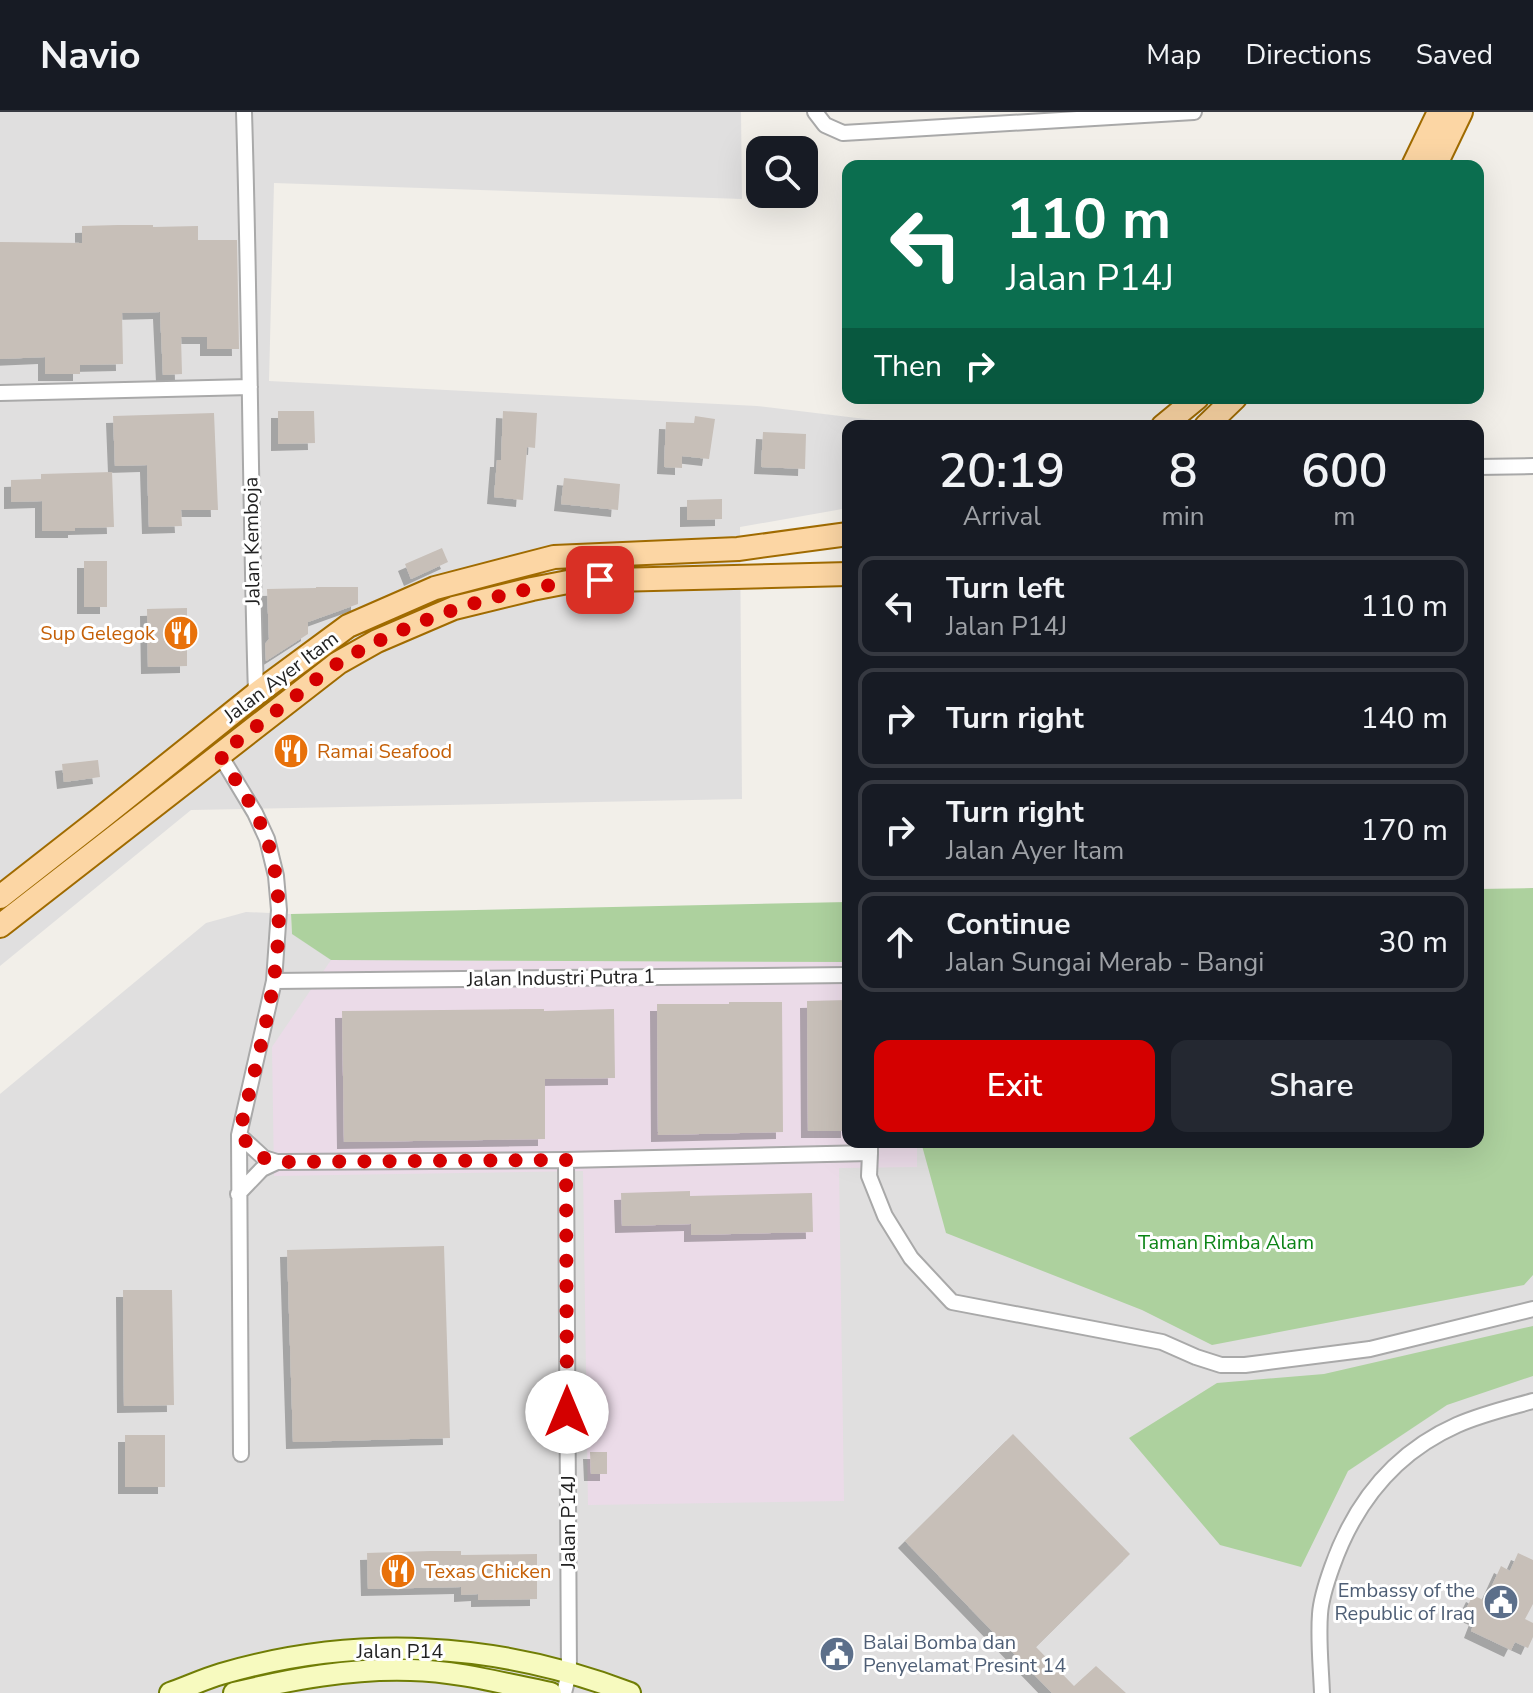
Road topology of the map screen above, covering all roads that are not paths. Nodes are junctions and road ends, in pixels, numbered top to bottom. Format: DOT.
graph roads {
  1 [pos="244,112"];
  2 [pos="815,112"];
  3 [pos="1194,112"];
  4 [pos="1439,112"];
  5 [pos="1461,112"];
  6 [pos="1416,160"];
  7 [pos="1438,160"];
  8 [pos="250,387"];
  9 [pos="0,393"];
  10 [pos="1190,404"];
  11 [pos="1229,404"];
  12 [pos="1170,420"];
  13 [pos="1215,420"];
  14 [pos="1533,466"];
  15 [pos="1484,467"];
  16 [pos="842,535"];
  17 [pos="842,574"];
  18 [pos="256,694"];
  19 [pos="220,755"];
  20 [pos="0,897"];
  21 [pos="0,926"];
  22 [pos="842,975"];
  23 [pos="274,981"];
  24 [pos="239,1135"];
  25 [pos="870,1148"];
  26 [pos="566,1160"];
  27 [pos="277,1162"];
  28 [pos="238,1194"];
  29 [pos="1533,1309"];
  30 [pos="1533,1401"];
  31 [pos="241,1454"];
  32 [pos="566,1683"];
  33 [pos="170,1693"];
  34 [pos="234,1693"];
  35 [pos="551,1693"];
  36 [pos="630,1693"];
  37 [pos="1322,1693"];
  1 -- 8 [label="street, Jalan Kemboja"];
  2 -- 3 [label="street"];
  4 -- 6 [label="main road"];
  5 -- 7 [label="main road"];
  8 -- 9 [label="street"];
  8 -- 18 [label="street, Jalan Kemboja"];
  10 -- 12 [label="main road"];
  11 -- 13 [label="main road"];
  14 -- 15 [label="street"];
  16 -- 18 [label="main road, Jalan Ayer Itam"];
  17 -- 19 [label="main road, Jalan Ayer Itam"];
  18 -- 20 [label="main road, Jalan Ayer Itam"];
  19 -- 21 [label="main road, Jalan Ayer Itam"];
  19 -- 23 [label="street"];
  22 -- 23 [label="street, Jalan Industri Putra 1"];
  23 -- 24 [label="street"];
  24 -- 27 [label="street"];
  24 -- 28 [label="street"];
  25 -- 26 [label="street"];
  25 -- 29 [label="street"];
  26 -- 27 [label="street"];
  26 -- 32 [label="street, Jalan P14J"];
  27 -- 28 [label="street"];
  28 -- 31 [label="street"];
  30 -- 37 [label="street"];
  32 -- 33 [label="main road, Jalan P14"];
  32 -- 36 [label="main road, Jalan P14"];
  34 -- 35 [label="main road, Jalan P14"];
}
